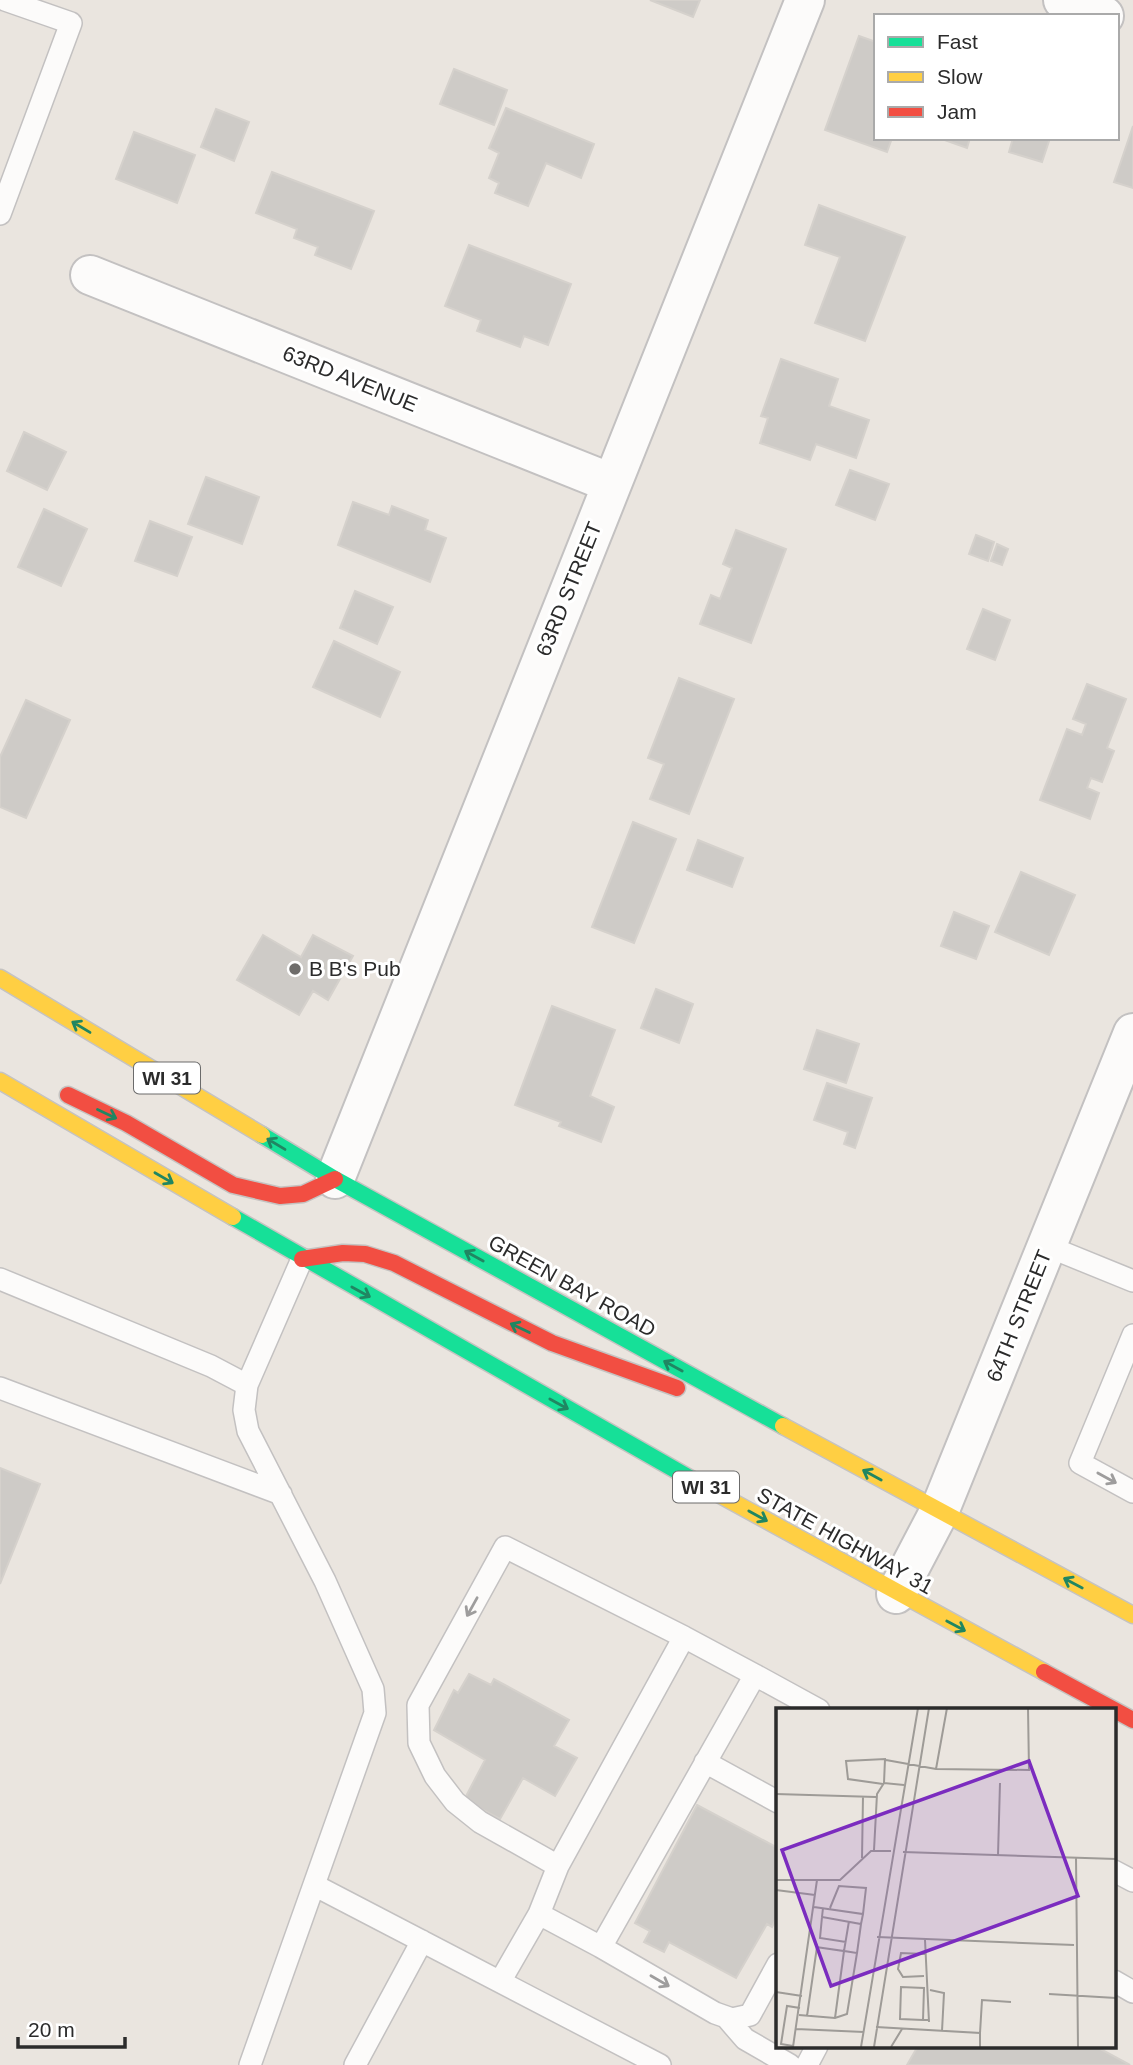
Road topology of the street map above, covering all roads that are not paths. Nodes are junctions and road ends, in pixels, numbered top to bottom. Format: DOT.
graph roads {
  1 [pos="5,0"];
  2 [pos="805,0"];
  3 [pos="1063,0"];
  4 [pos="1099,14"];
  5 [pos="0,214"];
  6 [pos="90,275"];
  7 [pos="611,483"];
  8 [pos="0,978"];
  9 [pos="1133,1033"];
  10 [pos="0,1066"];
  11 [pos="0,1081"];
  12 [pos="33,1081"];
  13 [pos="56,1090"];
  14 [pos="335,1179"];
  15 [pos="1047,1247"];
  16 [pos="302,1259"];
  17 [pos="0,1279"];
  18 [pos="1133,1281"];
  19 [pos="1133,1335"];
  20 [pos="247,1385"];
  21 [pos="0,1388"];
  22 [pos="768,1418"];
  23 [pos="1133,1492"];
  24 [pos="281,1494"];
  25 [pos="939,1512"];
  26 [pos="896,1594"];
  27 [pos="1133,1615"];
  28 [pos="684,1637"];
  29 [pos="755,1675"];
  30 [pos="815,1708"];
  31 [pos="1110,1708"];
  32 [pos="1116,1711"];
  33 [pos="1133,1720"];
  34 [pos="705,1762"];
  35 [pos="776,1800"];
  36 [pos="558,1866"];
  37 [pos="1116,1872"];
  38 [pos="1133,1881"];
  39 [pos="314,1885"];
  40 [pos="540,1914"];
  41 [pos="422,1941"];
  42 [pos="601,1947"];
  43 [pos="776,1968"];
  44 [pos="501,1980"];
  45 [pos="1116,1983"];
  46 [pos="1133,1992"];
  47 [pos="726,2017"];
  48 [pos="808,2060"];
  49 [pos="250,2065"];
  50 [pos="355,2065"];
  51 [pos="660,2065"];
  1 -- 5 [label="lane"];
  2 -- 7 [label="street, 63RD STREET"];
  3 -- 4 [label="street"];
  6 -- 7 [label="street, 63RD AVENUE"];
  7 -- 14 [label="street, 63RD STREET"];
  14 -- 8 [label="main road, GREEN BAY ROAD / WI 31, one-way"];
  9 -- 15 [label="street, 64TH STREET"];
  10 -- 12 [label="main road"];
  11 -- 16 [label="main road, WI 31, one-way"];
  13 -- 14 [label="main road, one-way"];
  22 -- 14 [label="main road, GREEN BAY ROAD / WI 31, one-way"];
  15 -- 18 [label="lane"];
  15 -- 25 [label="street, 64TH STREET"];
  16 -- 20 [label="lane"];
  22 -- 16 [label="main road, one-way"];
  16 -- 26 [label="main road, STATE HIGHWAY 31 / WI 31, one-way"];
  17 -- 20 [label="lane"];
  19 -- 23 [label="lane, one-way"];
  20 -- 24 [label="lane"];
  21 -- 24 [label="lane"];
  25 -- 22 [label="main road, GREEN BAY ROAD / WI 31, one-way"];
  24 -- 39 [label="lane"];
  25 -- 26 [label="street, 64TH STREET"];
  27 -- 25 [label="main road, GREEN BAY ROAD / WI 31, one-way"];
  26 -- 31 [label="main road, STATE HIGHWAY 31 / WI 31, one-way"];
  28 -- 29 [label="lane"];
  28 -- 36 [label="lane"];
  28 -- 36 [label="lane, one-way"];
  29 -- 30 [label="lane"];
  29 -- 34 [label="lane"];
  32 -- 33 [label="main road, STATE HIGHWAY 31 / WI 31, one-way"];
  34 -- 35 [label="lane"];
  34 -- 42 [label="lane"];
  36 -- 40 [label="lane"];
  37 -- 38 [label="lane"];
  39 -- 41 [label="lane"];
  39 -- 49 [label="lane"];
  40 -- 42 [label="lane"];
  40 -- 44 [label="lane"];
  41 -- 44 [label="lane"];
  41 -- 50 [label="lane"];
  42 -- 47 [label="lane, one-way"];
  43 -- 47 [label="lane"];
  44 -- 51 [label="lane"];
  45 -- 46 [label="lane"];
  47 -- 48 [label="lane"];
}
